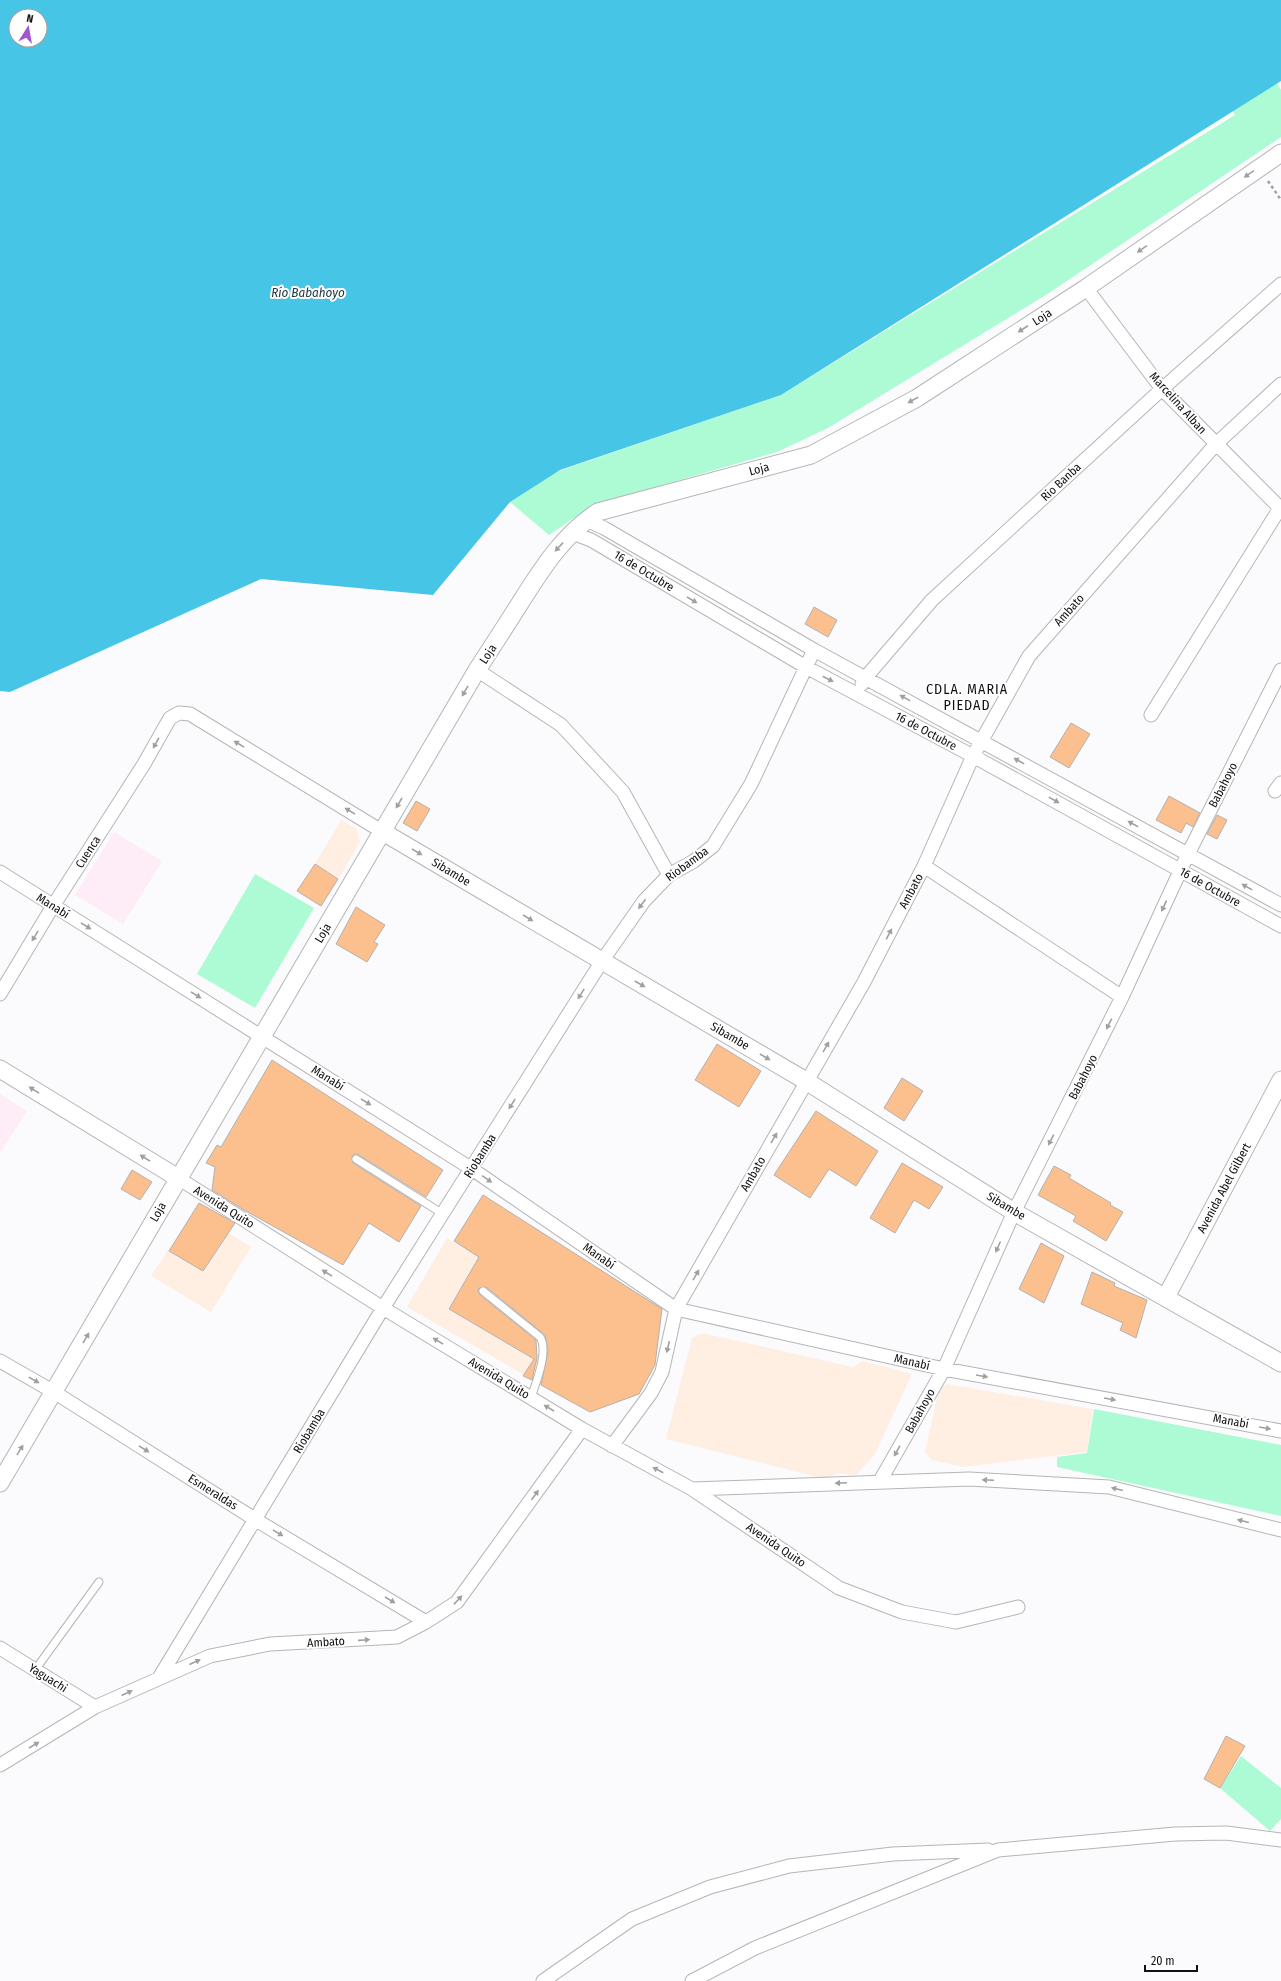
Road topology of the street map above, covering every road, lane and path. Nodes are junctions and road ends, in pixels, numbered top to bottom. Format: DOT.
graph roads {
  1 [pos="1281,153"];
  2 [pos="1281,284"];
  3 [pos="1086,288"];
  4 [pos="1281,384"];
  5 [pos="1162,389"];
  6 [pos="1216,444"];
  7 [pos="1280,508"];
  8 [pos="586,520"];
  9 [pos="572,533"];
  10 [pos="814,650"];
  11 [pos="806,668"];
  12 [pos="477,670"];
  13 [pos="1281,670"];
  14 [pos="866,677"];
  15 [pos="857,694"];
  16 [pos="179,713"];
  17 [pos="1151,715"];
  18 [pos="981,740"];
  19 [pos="973,756"];
  20 [pos="383,832"];
  21 [pos="1188,854"];
  22 [pos="924,866"];
  23 [pos="1181,871"];
  24 [pos="0,872"];
  25 [pos="669,875"];
  26 [pos="1281,905"];
  27 [pos="53,906"];
  28 [pos="1281,926"];
  29 [pos="602,961"];
  30 [pos="0,994"];
  31 [pos="1122,997"];
  32 [pos="262,1036"];
  33 [pos="0,1069"];
  34 [pos="1281,1080"];
  35 [pos="806,1081"];
  36 [pos="356,1159"];
  37 [pos="472,1169"];
  38 [pos="178,1178"];
  39 [pos="1014,1212"];
  40 [pos="443,1214"];
  41 [pos="483,1291"];
  42 [pos="1166,1297"];
  43 [pos="383,1308"];
  44 [pos="676,1309"];
  45 [pos="0,1361"];
  46 [pos="1281,1362"];
  47 [pos="944,1369"];
  48 [pos="54,1392"];
  49 [pos="531,1398"];
  50 [pos="582,1429"];
  51 [pos="1281,1431"];
  52 [pos="612,1446"];
  53 [pos="880,1481"];
  54 [pos="0,1483"];
  55 [pos="692,1488"];
  56 [pos="256,1520"];
  57 [pos="1281,1530"];
  58 [pos="99,1582"];
  59 [pos="1018,1607"];
  60 [pos="426,1622"];
  61 [pos="0,1648"];
  62 [pos="35,1670"];
  63 [pos="159,1678"];
  64 [pos="95,1707"];
  65 [pos="0,1765"];
  66 [pos="1281,1840"];
  67 [pos="998,1850"];
  68 [pos="543,1981"];
  69 [pos="692,1981"];
  1 -- 3 [label="street, Loja, one-way"];
  2 -- 5 [label="street, Rio Banba"];
  3 -- 5 [label="street, Marcelina Alban"];
  3 -- 8 [label="street, Loja, one-way"];
  4 -- 6 [label="street, Ambato"];
  5 -- 6 [label="street, Marcelina Alban"];
  5 -- 14 [label="street, Rio Banba"];
  6 -- 7 [label="street, Marcelina Alban"];
  6 -- 18 [label="street, Ambato"];
  7 -- 17 [label="street"];
  8 -- 9 [label="street, Loja"];
  8 -- 10 [label="street, 16 de Octubre"];
  9 -- 11 [label="street, 16 de Octubre, one-way"];
  9 -- 12 [label="street, Loja, one-way"];
  10 -- 11 [label="street, Riobamba"];
  10 -- 14 [label="street, 16 de Octubre"];
  11 -- 15 [label="street, 16 de Octubre, one-way"];
  11 -- 25 [label="street, Riobamba"];
  12 -- 20 [label="street, Loja, one-way"];
  12 -- 25 [label="street"];
  13 -- 21 [label="street, Babahoyo"];
  14 -- 15 [label="street, Rio Banba"];
  18 -- 14 [label="street, 16 de Octubre, one-way"];
  15 -- 19 [label="street, 16 de Octubre"];
  20 -- 16 [label="street, Sibambe, one-way"];
  16 -- 27 [label="street, Cuenca, one-way"];
  18 -- 19 [label="street, Ambato"];
  21 -- 18 [label="street, 16 de Octubre, one-way"];
  19 -- 22 [label="street, Ambato"];
  19 -- 23 [label="street, 16 de Octubre, one-way"];
  20 -- 29 [label="street, Sibambe, one-way"];
  20 -- 32 [label="street, Loja"];
  21 -- 23 [label="street, Babahoyo"];
  26 -- 21 [label="street, 16 de Octubre, one-way"];
  22 -- 31 [label="street"];
  35 -- 22 [label="street, Ambato, one-way"];
  23 -- 28 [label="street, 16 de Octubre"];
  23 -- 31 [label="street, Babahoyo, one-way"];
  24 -- 27 [label="street, Manabí"];
  25 -- 29 [label="street, Riobamba, one-way"];
  27 -- 30 [label="street, Cuenca, one-way"];
  27 -- 32 [label="street, Manabí, one-way"];
  29 -- 35 [label="street, Sibambe, one-way"];
  29 -- 37 [label="street, Riobamba, one-way"];
  31 -- 39 [label="street, Babahoyo, one-way"];
  32 -- 37 [label="street, Manabí, one-way"];
  32 -- 38 [label="street, Loja"];
  38 -- 33 [label="street, Avenida Quito, one-way"];
  34 -- 42 [label="street, Avenida Abel Gilbert"];
  35 -- 39 [label="street, Sibambe"];
  44 -- 35 [label="street, Ambato, one-way"];
  36 -- 40 [label="lane"];
  37 -- 40 [label="street, Riobamba"];
  37 -- 44 [label="street, Manabí, one-way"];
  43 -- 38 [label="street, Avenida Quito, one-way"];
  48 -- 38 [label="street, Loja, one-way"];
  39 -- 42 [label="street, Sibambe"];
  39 -- 47 [label="street, Babahoyo, one-way"];
  40 -- 43 [label="street, Riobamba"];
  41 -- 49 [label="lane"];
  42 -- 46 [label="street, Sibambe"];
  49 -- 43 [label="street, Avenida Quito, one-way"];
  43 -- 56 [label="street, Riobamba"];
  44 -- 47 [label="street, Manabí"];
  44 -- 52 [label="street, Ambato, one-way"];
  45 -- 48 [label="street, Esmeraldas, one-way"];
  47 -- 51 [label="street, Manabí, one-way"];
  47 -- 53 [label="street, Babahoyo, one-way"];
  54 -- 48 [label="street, Loja, one-way"];
  48 -- 56 [label="street, Esmeraldas, one-way"];
  50 -- 49 [label="street, Avenida Quito, one-way"];
  50 -- 52 [label="street, Avenida Quito"];
  60 -- 50 [label="street, Ambato, one-way"];
  55 -- 52 [label="street, Avenida Quito, one-way"];
  53 -- 55 [label="street, one-way"];
  57 -- 53 [label="street, one-way"];
  55 -- 59 [label="street, Avenida Quito"];
  56 -- 60 [label="street, Esmeraldas, one-way"];
  56 -- 63 [label="street, Riobamba"];
  58 -- 62 [label="lane"];
  63 -- 60 [label="street, Ambato, one-way"];
  61 -- 62 [label="street, Yaguachi"];
  62 -- 64 [label="street, Yaguachi"];
  64 -- 63 [label="street, Ambato, one-way"];
  65 -- 64 [label="street, Ambato, one-way"];
  66 -- 67 [label="street"];
  67 -- 68 [label="street"];
  67 -- 69 [label="street"];
}
